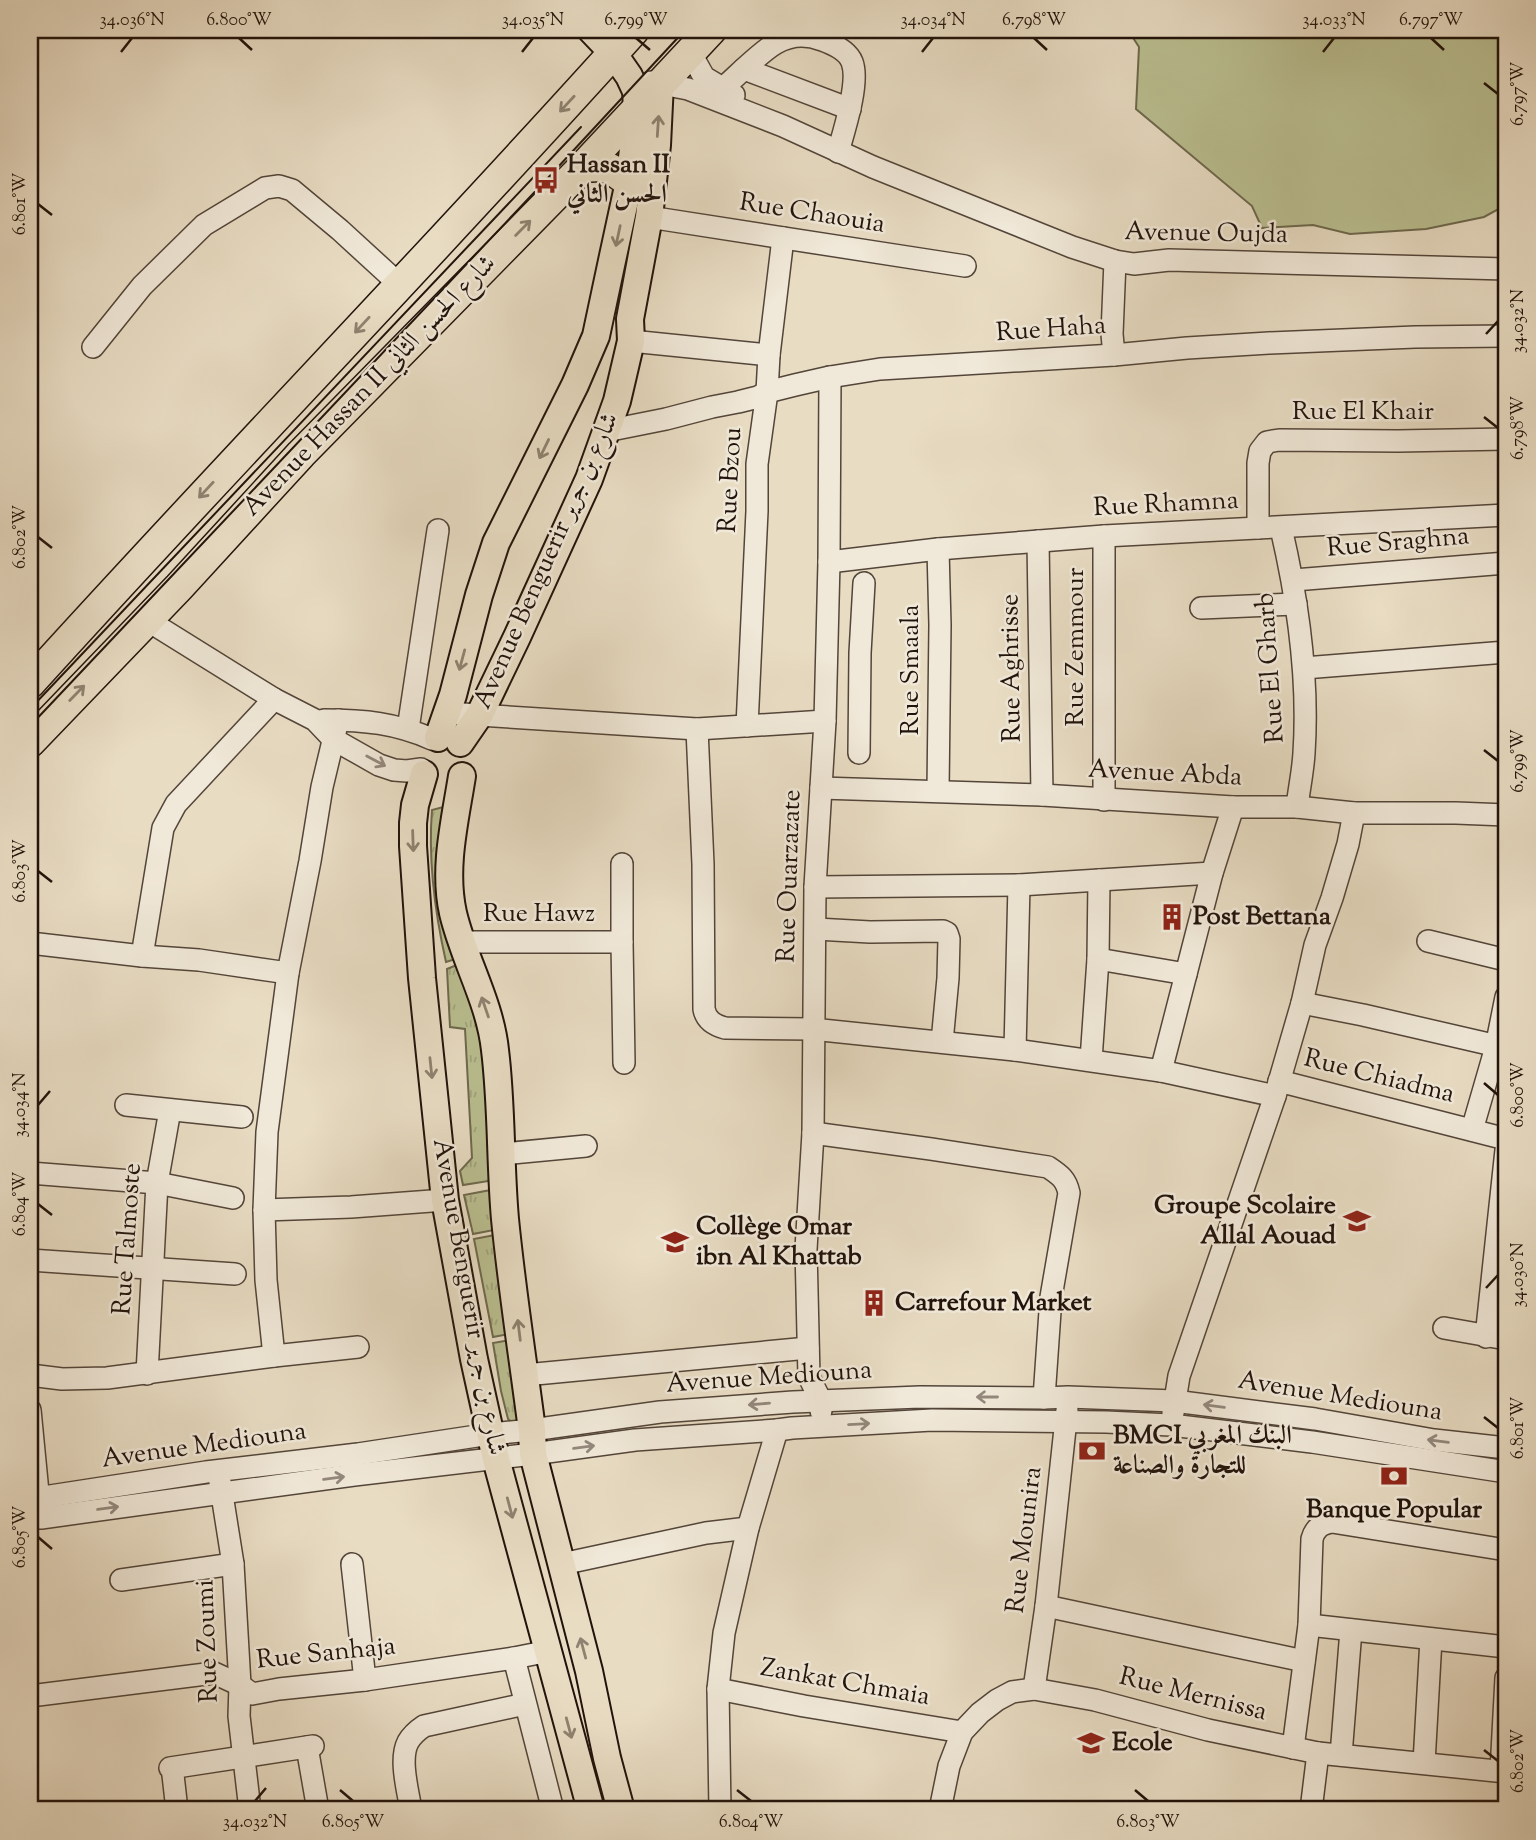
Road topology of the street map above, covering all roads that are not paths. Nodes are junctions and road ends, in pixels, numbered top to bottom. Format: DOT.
graph roads {
  1 [pos="591,30"];
  2 [pos="634,30"];
  3 [pos="711,30"];
  4 [pos="690,52"];
  5 [pos="621,65"];
  6 [pos="744,69"];
  7 [pos="660,83"];
  8 [pos="722,89"];
  9 [pos="638,108"];
  10 [pos="850,109"];
  11 [pos="763,118"];
  12 [pos="838,152"];
  13 [pos="582,168"];
  14 [pos="629,182"];
  15 [pos="649,216"];
  16 [pos="783,238"];
  17 [pos="1115,261"];
  18 [pos="965,266"];
  19 [pos="1506,269"];
  20 [pos="400,285"];
  21 [pos="1506,336"];
  22 [pos="631,341"];
  23 [pos="93,348"];
  24 [pos="769,355"];
  25 [pos="1114,355"];
  26 [pos="830,377"];
  27 [pos="767,392"];
  28 [pos="606,431"];
  29 [pos="1506,439"];
  30 [pos="1506,515"];
  31 [pos="1281,527"];
  32 [pos="1258,528"];
  33 [pos="438,530"];
  34 [pos="1104,536"];
  35 [pos="1038,541"];
  36 [pos="938,549"];
  37 [pos="829,562"];
  38 [pos="1506,563"];
  39 [pos="1294,580"];
  40 [pos="864,583"];
  41 [pos="1296,604"];
  42 [pos="1200,608"];
  43 [pos="147,620"];
  44 [pos="827,652"];
  45 [pos="1506,652"];
  46 [pos="860,653"];
  47 [pos="1304,668"];
  48 [pos="30,684"];
  49 [pos="274,699"];
  50 [pos="447,713"];
  51 [pos="480,714"];
  52 [pos="825,721"];
  53 [pos="747,726"];
  54 [pos="336,729"];
  55 [pos="697,729"];
  56 [pos="434,737"];
  57 [pos="30,742"];
  58 [pos="859,753"];
  59 [pos="422,772"];
  60 [pos="462,776"];
  61 [pos="821,788"];
  62 [pos="938,791"];
  63 [pos="1042,795"];
  64 [pos="1104,800"];
  65 [pos="1233,807"];
  66 [pos="1297,807"];
  67 [pos="1354,813"];
  68 [pos="1506,815"];
  69 [pos="622,864"];
  70 [pos="1212,873"];
  71 [pos="1099,880"];
  72 [pos="1019,885"];
  73 [pos="815,887"];
  74 [pos="816,929"];
  75 [pos="1428,941"];
  76 [pos="461,942"];
  77 [pos="30,943"];
  78 [pos="622,943"];
  79 [pos="142,956"];
  80 [pos="1098,959"];
  81 [pos="1506,960"];
  82 [pos="288,973"];
  83 [pos="1186,974"];
  84 [pos="1506,997"];
  85 [pos="1302,1003"];
  86 [pos="812,1029"];
  87 [pos="942,1042"];
  88 [pos="1501,1047"];
  89 [pos="1015,1050"];
  90 [pos="1091,1060"];
  91 [pos="624,1063"];
  92 [pos="1161,1071"];
  93 [pos="1277,1089"];
  94 [pos="126,1105"];
  95 [pos="170,1110"];
  96 [pos="242,1117"];
  97 [pos="1472,1130"];
  98 [pos="813,1133"];
  99 [pos="1506,1139"];
  100 [pos="586,1146"];
  101 [pos="1506,1150"];
  102 [pos="502,1154"];
  103 [pos="30,1173"];
  104 [pos="157,1183"];
  105 [pos="233,1198"];
  106 [pos="445,1200"];
  107 [pos="264,1210"];
  108 [pos="30,1260"];
  109 [pos="154,1268"];
  110 [pos="234,1274"];
  111 [pos="1444,1328"];
  112 [pos="1496,1338"];
  113 [pos="358,1347"];
  114 [pos="808,1348"];
  115 [pos="274,1356"];
  116 [pos="147,1374"];
  117 [pos="30,1375"];
  118 [pos="525,1375"];
  119 [pos="809,1377"];
  120 [pos="1068,1397"];
  121 [pos="1044,1398"];
  122 [pos="821,1401"];
  123 [pos="1174,1401"];
  124 [pos="793,1402"];
  125 [pos="30,1410"];
  126 [pos="1067,1422"];
  127 [pos="1171,1425"];
  128 [pos="822,1426"];
  129 [pos="785,1429"];
  130 [pos="533,1442"];
  131 [pos="493,1446"];
  132 [pos="1506,1448"];
  133 [pos="218,1470"];
  134 [pos="1506,1472"];
  135 [pos="221,1493"];
  136 [pos="34,1509"];
  137 [pos="748,1528"];
  138 [pos="1506,1550"];
  139 [pos="233,1564"];
  140 [pos="352,1564"];
  141 [pos="562,1564"];
  142 [pos="121,1580"];
  143 [pos="1046,1606"];
  144 [pos="1308,1625"];
  145 [pos="1351,1630"];
  146 [pos="1431,1639"];
  147 [pos="1506,1647"];
  148 [pos="549,1651"];
  149 [pos="514,1658"];
  150 [pos="1304,1661"];
  151 [pos="1506,1678"];
  152 [pos="365,1680"];
  153 [pos="240,1685"];
  154 [pos="718,1689"];
  155 [pos="1034,1689"];
  156 [pos="30,1696"];
  157 [pos="525,1704"];
  158 [pos="962,1732"];
  159 [pos="1293,1748"];
  160 [pos="1318,1753"];
  161 [pos="1341,1755"];
  162 [pos="243,1757"];
  163 [pos="1424,1763"];
  164 [pos="1503,1771"];
  165 [pos="177,1810"];
  166 [pos="250,1810"];
  167 [pos="318,1810"];
  168 [pos="411,1810"];
  169 [pos="553,1810"];
  170 [pos="590,1810"];
  171 [pos="621,1810"];
  172 [pos="720,1810"];
  173 [pos="940,1810"];
  174 [pos="1311,1810"];
  1 -- 5 [label="main road"];
  2 -- 5 [label="highway, Avenue Hassan II شارع الحسن الثاني"];
  3 -- 4 [label="highway, Avenue Hassan II شارع الحسن الثاني"];
  4 -- 7 [label="highway, Avenue Hassan II شارع الحسن الثاني"];
  4 -- 8 [label="street, Avenue Oujda"];
  5 -- 7 [label="street, Avenue Oujda"];
  5 -- 9 [label="main road, Avenue Benguerir شارع بن جرير"];
  5 -- 20 [label="highway, Avenue Hassan II شارع الحسن الثاني, one-way"];
  6 -- 8 [label="street"];
  6 -- 10 [label="street"];
  6 -- 10 [label="street"];
  7 -- 9 [label="highway, Avenue Hassan II شارع الحسن الثاني"];
  7 -- 11 [label="street, Avenue Oujda"];
  15 -- 7 [label="main road, Avenue Benguerir شارع بن جرير, one-way"];
  8 -- 11 [label="street, Avenue Oujda"];
  9 -- 13 [label="highway, Avenue Hassan II شارع الحسن الثاني"];
  9 -- 14 [label="main road, Avenue Benguerir شارع بن جرير"];
  10 -- 12 [label="street"];
  11 -- 12 [label="street, Avenue Oujda"];
  12 -- 17 [label="street, Avenue Oujda"];
  13 -- 14 [label="highway"];
  43 -- 13 [label="highway, Avenue Hassan II شارع الحسن الثاني, one-way"];
  14 -- 50 [label="main road, Avenue Benguerir شارع بن جرير, one-way"];
  15 -- 16 [label="street, Rue Chaouia"];
  15 -- 22 [label="main road, Avenue Benguerir شارع بن جرير"];
  16 -- 18 [label="street, Rue Chaouia"];
  16 -- 24 [label="street, Rue Bzou"];
  17 -- 19 [label="street, Avenue Oujda"];
  17 -- 25 [label="street"];
  20 -- 23 [label="street"];
  20 -- 48 [label="highway, Avenue Hassan II شارع الحسن الثاني, one-way"];
  21 -- 25 [label="street, Rue Haha"];
  22 -- 24 [label="street"];
  22 -- 28 [label="main road, Avenue Benguerir شارع بن جرير"];
  24 -- 27 [label="street, Rue Bzou"];
  25 -- 26 [label="street, Rue Haha"];
  26 -- 27 [label="street, Rue Haha"];
  26 -- 37 [label="street, Rue Ouarzazate"];
  27 -- 28 [label="street, Rue Haha"];
  27 -- 53 [label="street, Rue Bzou"];
  28 -- 51 [label="main road, Avenue Benguerir شارع بن جرير"];
  29 -- 32 [label="street, Rue El Khair"];
  30 -- 31 [label="street, Rue Rhamna"];
  31 -- 32 [label="street, Rue Rhamna"];
  31 -- 39 [label="street, Rue El Gharb"];
  32 -- 34 [label="street, Rue Rhamna"];
  33 -- 56 [label="street"];
  34 -- 35 [label="street, Rue Rhamna"];
  34 -- 64 [label="street, Rue Zemmour"];
  35 -- 36 [label="street, Rue Rhamna"];
  35 -- 63 [label="street, Rue Aghrisse"];
  36 -- 37 [label="street, Rue Rhamna"];
  36 -- 62 [label="street, Rue Smaala"];
  37 -- 44 [label="street, Rue Ouarzazate"];
  38 -- 39 [label="street, Rue Sraghna"];
  39 -- 41 [label="street, Rue El Gharb"];
  40 -- 46 [label="street"];
  41 -- 42 [label="street"];
  41 -- 47 [label="street, Rue El Gharb"];
  43 -- 49 [label="street"];
  57 -- 43 [label="highway, Avenue Hassan II شارع الحسن الثاني, one-way"];
  44 -- 46 [label="street"];
  44 -- 52 [label="street, Rue Ouarzazate"];
  45 -- 47 [label="street"];
  46 -- 58 [label="street"];
  47 -- 66 [label="street, Rue El Gharb"];
  49 -- 54 [label="street"];
  49 -- 79 [label="street"];
  50 -- 51 [label="street"];
  50 -- 56 [label="main road, Avenue Benguerir شارع بن جرير"];
  51 -- 55 [label="street"];
  51 -- 56 [label="main road, Avenue Benguerir شارع بن جرير"];
  52 -- 53 [label="street"];
  52 -- 61 [label="street, Rue Ouarzazate"];
  53 -- 55 [label="street"];
  54 -- 56 [label="street"];
  54 -- 59 [label="street, one-way"];
  54 -- 82 [label="street"];
  55 -- 86 [label="street, Rue Chiadma"];
  56 -- 59 [label="main road"];
  56 -- 60 [label="main road"];
  59 -- 60 [label="main road"];
  59 -- 106 [label="main road, Avenue Benguerir شارع بن جرير, one-way"];
  60 -- 76 [label="main road, Avenue Benguerir شارع بن جرير"];
  61 -- 62 [label="street, Avenue Abda"];
  61 -- 73 [label="street, Rue Ouarzazate"];
  62 -- 63 [label="street, Avenue Abda"];
  63 -- 64 [label="street, Avenue Abda"];
  64 -- 65 [label="street, Avenue Abda"];
  65 -- 66 [label="street, Avenue Abda"];
  65 -- 70 [label="street"];
  66 -- 67 [label="street, Avenue Abda"];
  67 -- 68 [label="street, Avenue Abda"];
  67 -- 85 [label="street"];
  69 -- 78 [label="street, Rue Hawz"];
  70 -- 71 [label="street"];
  70 -- 83 [label="street"];
  71 -- 72 [label="street"];
  71 -- 80 [label="street"];
  72 -- 73 [label="street"];
  72 -- 89 [label="street"];
  73 -- 74 [label="street, Rue Ouarzazate"];
  74 -- 86 [label="street, Rue Ouarzazate"];
  74 -- 87 [label="street"];
  75 -- 81 [label="street"];
  76 -- 78 [label="street, Rue Hawz"];
  102 -- 76 [label="main road, Avenue Benguerir شارع بن جرير, one-way"];
  77 -- 79 [label="street"];
  78 -- 91 [label="street"];
  79 -- 82 [label="street"];
  80 -- 83 [label="street"];
  80 -- 90 [label="street"];
  82 -- 107 [label="street"];
  83 -- 92 [label="street"];
  84 -- 88 [label="street"];
  85 -- 88 [label="street"];
  85 -- 93 [label="street"];
  86 -- 87 [label="street, Rue Chiadma"];
  86 -- 98 [label="street, Rue Ouarzazate"];
  87 -- 89 [label="street, Rue Chiadma"];
  88 -- 97 [label="street"];
  89 -- 90 [label="street, Rue Chiadma"];
  90 -- 92 [label="street, Rue Chiadma"];
  92 -- 93 [label="street, Rue Chiadma"];
  93 -- 97 [label="street, Rue Chiadma"];
  93 -- 123 [label="street"];
  94 -- 95 [label="street"];
  95 -- 96 [label="street"];
  95 -- 104 [label="street, Rue Talmoste"];
  97 -- 99 [label="street, Rue Chiadma"];
  98 -- 114 [label="street, Rue Ouarzazate"];
  98 -- 121 [label="street"];
  100 -- 102 [label="street"];
  101 -- 112 [label="street"];
  118 -- 102 [label="main road, Avenue Benguerir شارع بن جرير, one-way"];
  103 -- 104 [label="street"];
  104 -- 105 [label="street"];
  104 -- 109 [label="street, Rue Talmoste"];
  106 -- 107 [label="street"];
  106 -- 131 [label="main road, Avenue Benguerir شارع بن جرير"];
  107 -- 115 [label="street"];
  108 -- 109 [label="street"];
  109 -- 110 [label="street"];
  109 -- 116 [label="street, Rue Talmoste"];
  111 -- 112 [label="street"];
  113 -- 115 [label="street"];
  114 -- 118 [label="street"];
  114 -- 119 [label="street, Rue Ouarzazate"];
  115 -- 116 [label="street"];
  116 -- 117 [label="street"];
  118 -- 130 [label="main road, Avenue Benguerir شارع بن جرير"];
  119 -- 122 [label="street, Rue Ouarzazate"];
  119 -- 124 [label="street"];
  120 -- 121 [label="street, Avenue Mediouna"];
  120 -- 123 [label="street, Avenue Mediouna"];
  120 -- 126 [label="street, Rue Mounira"];
  121 -- 122 [label="street, Avenue Mediouna, one-way"];
  122 -- 124 [label="street, Avenue Mediouna"];
  122 -- 128 [label="street, Rue Ouarzazate"];
  123 -- 127 [label="street"];
  132 -- 123 [label="street, Avenue Mediouna, one-way"];
  124 -- 129 [label="street"];
  124 -- 130 [label="street, Avenue Mediouna, one-way"];
  125 -- 136 [label="street"];
  126 -- 127 [label="street, Avenue Mediouna"];
  128 -- 126 [label="street, Avenue Mediouna, one-way"];
  126 -- 143 [label="street, Rue Mounira"];
  127 -- 134 [label="street, Avenue Mediouna"];
  128 -- 129 [label="street, Avenue Mediouna"];
  130 -- 129 [label="street, Avenue Mediouna, one-way"];
  129 -- 137 [label="street"];
  130 -- 131 [label="street, Avenue Mediouna"];
  130 -- 141 [label="main road, Avenue Benguerir شارع بن جرير"];
  131 -- 133 [label="street, Avenue Mediouna"];
  135 -- 131 [label="street, Avenue Mediouna, one-way"];
  131 -- 148 [label="main road, Avenue Benguerir شارع بن جرير, one-way"];
  133 -- 135 [label="street, Rue Zoumi"];
  133 -- 136 [label="street, Avenue Mediouna"];
  136 -- 135 [label="street, Avenue Mediouna, one-way"];
  135 -- 139 [label="street, Rue Zoumi"];
  137 -- 141 [label="street"];
  137 -- 154 [label="street"];
  138 -- 144 [label="street"];
  139 -- 142 [label="street"];
  139 -- 153 [label="street, Rue Zoumi"];
  140 -- 152 [label="street"];
  171 -- 141 [label="main road, Avenue Benguerir شارع بن جرير, one-way"];
  143 -- 150 [label="street"];
  143 -- 155 [label="street, Rue Mounira"];
  144 -- 145 [label="street"];
  144 -- 150 [label="street"];
  145 -- 146 [label="street"];
  145 -- 161 [label="street"];
  146 -- 147 [label="street"];
  146 -- 163 [label="street"];
  148 -- 149 [label="street, Rue Sanhaja"];
  148 -- 170 [label="main road, Avenue Benguerir شارع بن جرير, one-way"];
  149 -- 152 [label="street, Rue Sanhaja"];
  149 -- 157 [label="street"];
  150 -- 159 [label="street"];
  151 -- 164 [label="street"];
  152 -- 153 [label="street, Rue Sanhaja"];
  153 -- 156 [label="street, Rue Sanhaja"];
  153 -- 162 [label="street, Rue Zoumi"];
  154 -- 158 [label="street, Zankat Chmaia"];
  154 -- 172 [label="street"];
  155 -- 158 [label="street, Rue Mernissa"];
  155 -- 159 [label="street, Rue Mernissa"];
  157 -- 168 [label="street"];
  157 -- 169 [label="street"];
  158 -- 173 [label="street, Rue Mernissa"];
  159 -- 160 [label="street, Rue Mernissa"];
  160 -- 161 [label="street, Rue Mernissa"];
  160 -- 174 [label="street"];
  161 -- 163 [label="street, Rue Mernissa"];
  162 -- 165 [label="street"];
  162 -- 166 [label="street, Rue Zoumi"];
  162 -- 167 [label="street"];
  163 -- 164 [label="street, Rue Mernissa"];
}
